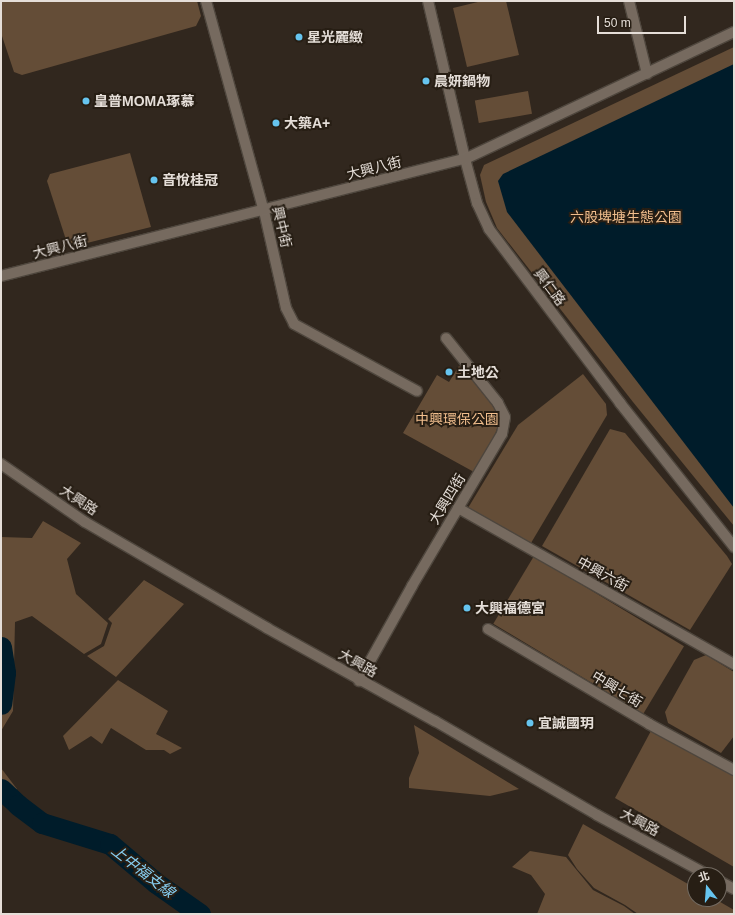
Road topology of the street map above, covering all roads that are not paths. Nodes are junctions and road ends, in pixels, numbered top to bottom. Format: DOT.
graph roads {
  1 [pos="206,1"];
  2 [pos="428,1"];
  3 [pos="630,1"];
  4 [pos="734,32"];
  5 [pos="647,74"];
  6 [pos="465,159"];
  7 [pos="264,211"];
  8 [pos="1,276"];
  9 [pos="446,338"];
  10 [pos="417,391"];
  11 [pos="1,464"];
  12 [pos="458,508"];
  13 [pos="734,547"];
  14 [pos="488,629"];
  15 [pos="734,664"];
  16 [pos="359,680"];
  17 [pos="734,770"];
  18 [pos="693,867"];
  1 -- 7 [label="street, 興中街"];
  2 -- 6 [label="street, 興仁路"];
  3 -- 5 [label="street"];
  4 -- 5 [label="street, 大興八街"];
  5 -- 6 [label="street, 大興八街"];
  6 -- 7 [label="street, 大興八街"];
  6 -- 13 [label="street, 興仁路"];
  7 -- 8 [label="street, 大興八街"];
  7 -- 10 [label="street, 興中街"];
  9 -- 12 [label="street, 大興四街"];
  11 -- 16 [label="street, 大興路"];
  12 -- 15 [label="street, 中興六街"];
  12 -- 16 [label="street, 大興四街"];
  14 -- 17 [label="street, 中興七街"];
  16 -- 18 [label="street, 大興路"];
}
